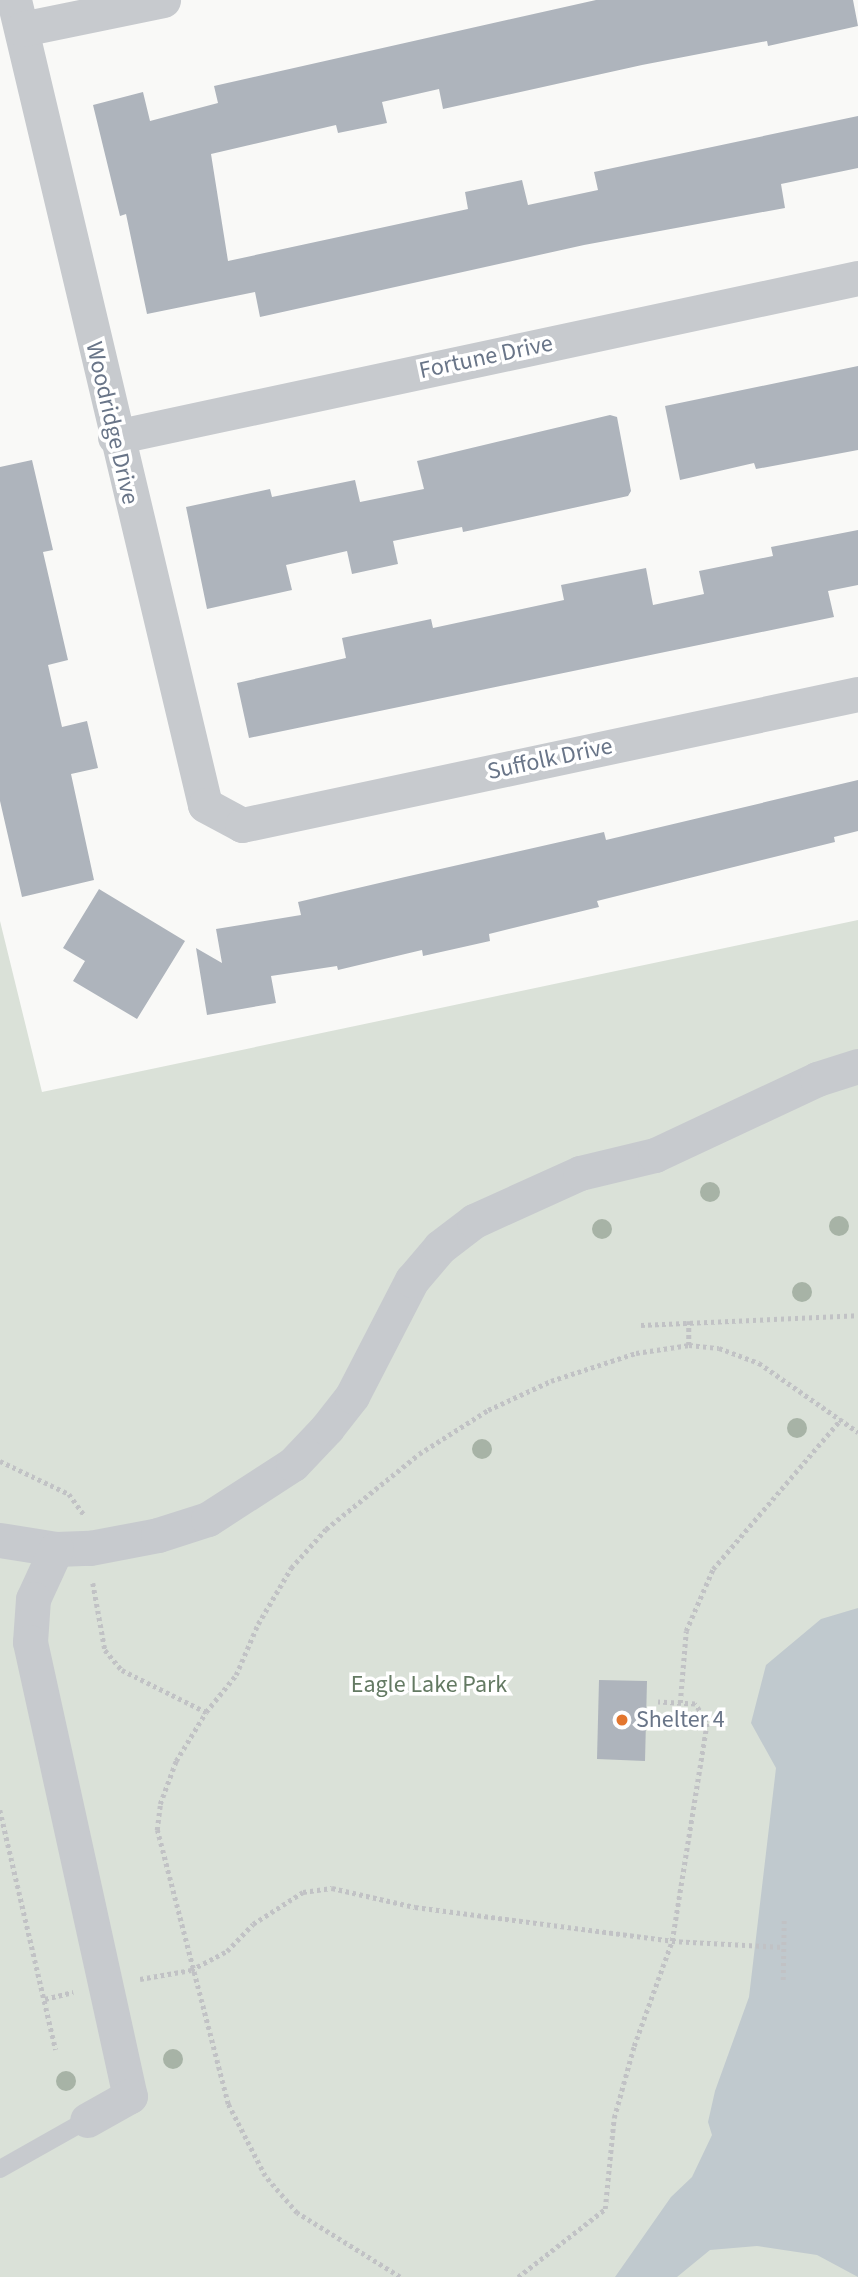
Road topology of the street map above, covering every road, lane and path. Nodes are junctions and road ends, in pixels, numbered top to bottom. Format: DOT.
graph roads {
  1 [pos="163,0"];
  2 [pos="18,15"];
  3 [pos="858,278"];
  4 [pos="115,436"];
  5 [pos="858,694"];
  6 [pos="242,825"];
  7 [pos="858,1066"];
  8 [pos="858,1315"];
  9 [pos="689,1321"];
  10 [pos="641,1325"];
  11 [pos="689,1345"];
  12 [pos="841,1419"];
  13 [pos="858,1432"];
  14 [pos="0,1461"];
  15 [pos="0,1540"];
  16 [pos="73,1549"];
  17 [pos="657,1702"];
  18 [pos="680,1703"];
  19 [pos="206,1712"];
  20 [pos="0,1810"];
  21 [pos="784,1919"];
  22 [pos="672,1941"];
  23 [pos="783,1947"];
  24 [pos="191,1970"];
  25 [pos="783,1980"];
  26 [pos="105,1985"];
  27 [pos="57,2050"];
  28 [pos="87,2120"];
  29 [pos="0,2169"];
  30 [pos="400,2277"];
  31 [pos="518,2277"];
  1 -- 2 [label="street"];
  2 -- 4 [label="street, Woodridge Drive"];
  3 -- 4 [label="street, Fortune Drive"];
  4 -- 6 [label="street, Woodridge Drive"];
  5 -- 6 [label="street, Suffolk Drive"];
  7 -- 16 [label="street"];
  8 -- 9 [label="path"];
  9 -- 10 [label="path"];
  9 -- 11 [label="path"];
  11 -- 12 [label="path"];
  11 -- 19 [label="path"];
  12 -- 13 [label="path"];
  12 -- 18 [label="path"];
  14 -- 16 [label="path"];
  15 -- 16 [label="street"];
  16 -- 19 [label="path"];
  16 -- 26 [label="street"];
  17 -- 18 [label="path"];
  18 -- 22 [label="path"];
  19 -- 24 [label="path"];
  20 -- 27 [label="path"];
  21 -- 23 [label="path"];
  22 -- 23 [label="path"];
  22 -- 24 [label="path"];
  22 -- 31 [label="path"];
  23 -- 25 [label="path"];
  24 -- 26 [label="path"];
  24 -- 30 [label="path"];
  26 -- 28 [label="street"];
  28 -- 29 [label="lane"];
}
